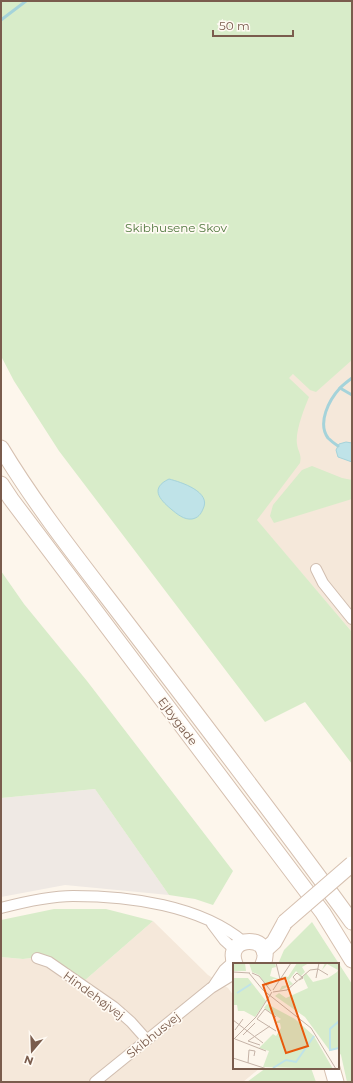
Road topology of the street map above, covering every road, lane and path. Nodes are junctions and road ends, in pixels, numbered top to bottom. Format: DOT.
graph roads {
  1 [pos="1,448"];
  2 [pos="1,484"];
  3 [pos="316,569"];
  4 [pos="352,619"];
  5 [pos="352,864"];
  6 [pos="1,908"];
  7 [pos="352,922"];
  8 [pos="250,957"];
  9 [pos="36,958"];
  10 [pos="352,960"];
  11 [pos="238,963"];
  12 [pos="233,966"];
  13 [pos="147,1040"];
  14 [pos="332,1069"];
  15 [pos="95,1082"];
  16 [pos="336,1082"];
  1 -- 7 [label="main road, Ejbygade"];
  2 -- 10 [label="main road, Ejbygade"];
  3 -- 4 [label="street"];
  5 -- 8 [label="main road, Skibhusvej, bridge"];
  6 -- 8 [label="street"];
  8 -- 11 [label="street, Skibhusvej"];
  9 -- 13 [label="street, Hindehøjvej"];
  12 -- 13 [label="street, Skibhusvej"];
  13 -- 15 [label="street, Skibhusvej"];
  14 -- 16 [label="main road"];
}
